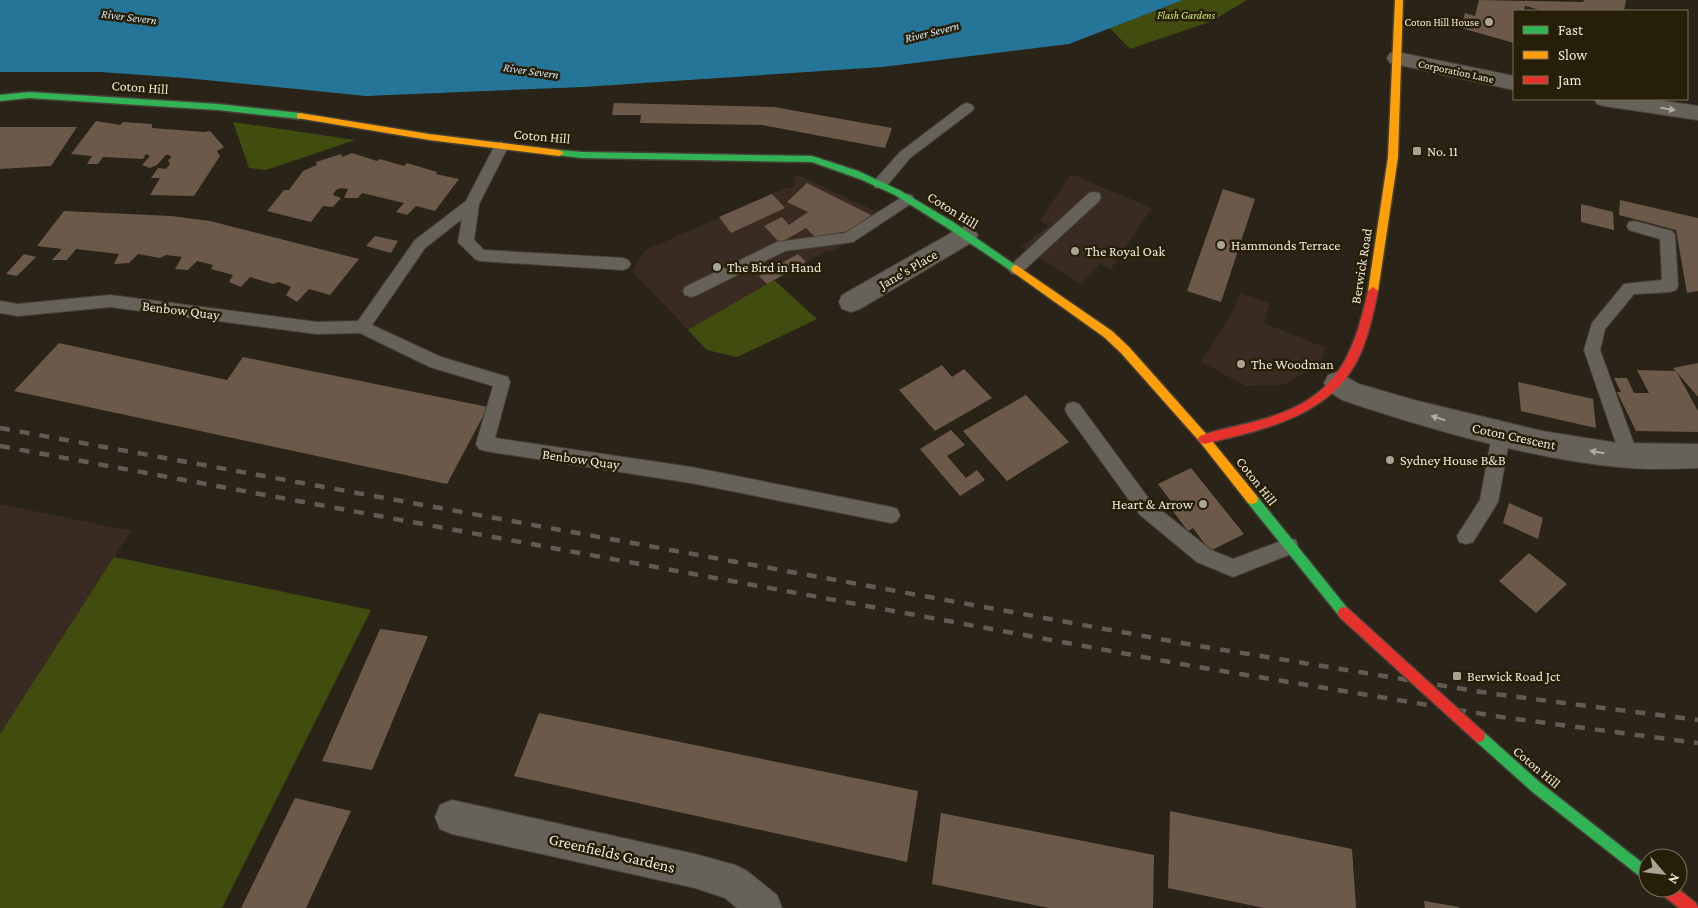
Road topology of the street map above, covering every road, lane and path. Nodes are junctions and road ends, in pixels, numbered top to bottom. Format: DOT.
graph roads {
  1 [pos="1399,0"];
  2 [pos="1397,58"];
  3 [pos="1513,83"];
  4 [pos="1,99"];
  5 [pos="1610,100"];
  6 [pos="967,108"];
  7 [pos="1698,114"];
  8 [pos="500,147"];
  9 [pos="880,184"];
  10 [pos="1094,197"];
  11 [pos="907,199"];
  12 [pos="472,204"];
  13 [pos="1634,226"];
  14 [pos="966,235"];
  15 [pos="623,264"];
  16 [pos="1016,269"];
  17 [pos="691,292"];
  18 [pos="850,302"];
  19 [pos="0,307"];
  20 [pos="362,327"];
  21 [pos="1337,383"];
  22 [pos="1073,409"];
  23 [pos="1501,435"];
  24 [pos="1204,439"];
  25 [pos="1629,455"];
  26 [pos="1698,456"];
  27 [pos="891,515"];
  28 [pos="1466,536"];
  29 [pos="1289,546"];
  30 [pos="452,817"];
  31 [pos="1638,867"];
  32 [pos="1678,898"];
  33 [pos="764,908"];
  34 [pos="1691,908"];
  1 -- 2 [label="main road, Berwick Road"];
  2 -- 3 [label="street, Corporation Lane"];
  2 -- 21 [label="main road, Berwick Road"];
  4 -- 8 [label="main road, Coton Hill"];
  5 -- 7 [label="street, one-way"];
  6 -- 9 [label="lane"];
  8 -- 9 [label="main road, Coton Hill"];
  8 -- 12 [label="lane"];
  9 -- 11 [label="main road, Coton Hill"];
  10 -- 16 [label="lane"];
  11 -- 14 [label="main road, Coton Hill"];
  11 -- 17 [label="lane"];
  12 -- 15 [label="lane"];
  12 -- 20 [label="lane"];
  13 -- 25 [label="lane"];
  14 -- 16 [label="main road, Coton Hill"];
  14 -- 18 [label="street, Jane's Place"];
  16 -- 24 [label="main road, Coton Hill"];
  19 -- 20 [label="lane, Benbow Quay"];
  20 -- 27 [label="lane, Benbow Quay"];
  23 -- 21 [label="street, Coton Crescent, one-way"];
  21 -- 24 [label="main road, Berwick Road"];
  22 -- 29 [label="lane"];
  25 -- 23 [label="street, Coton Crescent, one-way"];
  23 -- 28 [label="lane"];
  24 -- 29 [label="main road, Coton Hill"];
  25 -- 26 [label="street, Coton Crescent"];
  29 -- 31 [label="main road, Coton Hill, bridge"];
  30 -- 33 [label="street, Greenfields Gardens"];
  32 -- 34 [label="main road"];
}
